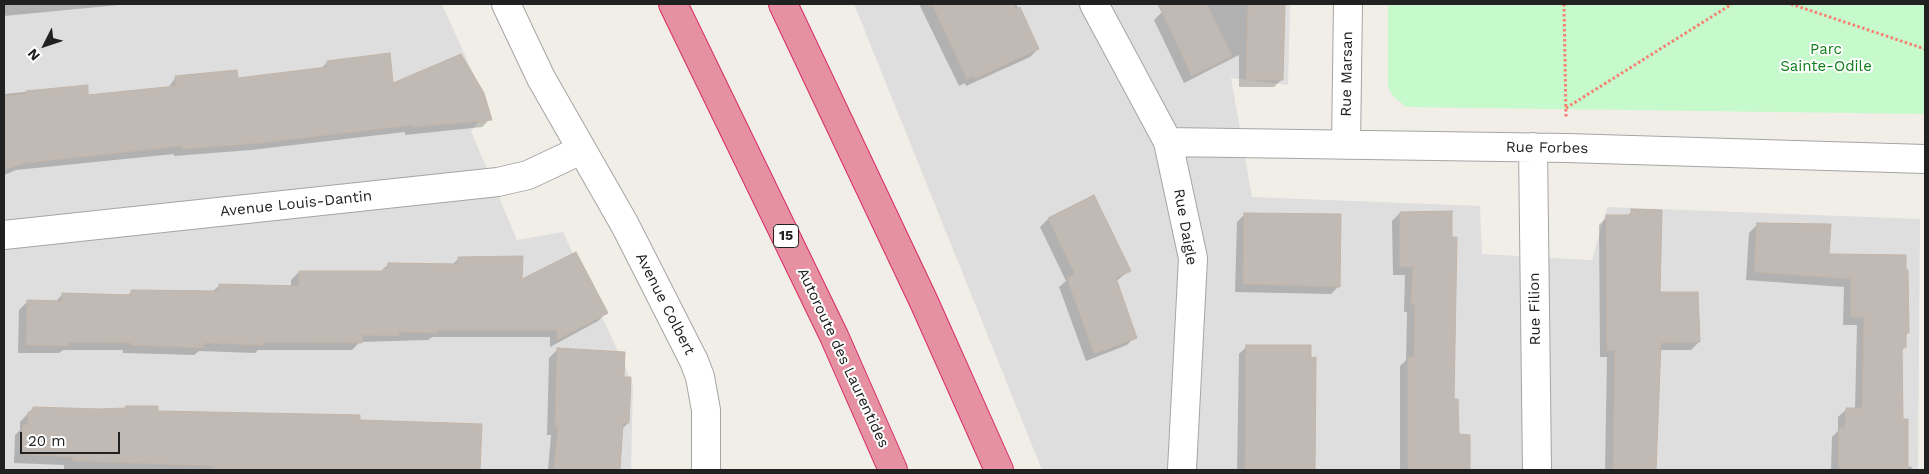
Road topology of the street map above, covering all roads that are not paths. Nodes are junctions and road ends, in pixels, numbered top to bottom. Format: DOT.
graph roads {
  1 [pos="506,4"];
  2 [pos="673,4"];
  3 [pos="782,4"];
  4 [pos="1094,4"];
  5 [pos="1348,4"];
  6 [pos="1168,142"];
  7 [pos="1346,145"];
  8 [pos="1533,148"];
  9 [pos="581,150"];
  10 [pos="1925,159"];
  11 [pos="4,235"];
  12 [pos="706,470"];
  13 [pos="893,470"];
  14 [pos="999,470"];
  15 [pos="1182,470"];
  16 [pos="1536,470"];
  1 -- 9 [label="street, Avenue Colbert"];
  2 -- 13 [label="highway, Autoroute des Laurentides / 15"];
  3 -- 14 [label="highway"];
  4 -- 6 [label="street, Rue Daigle"];
  5 -- 7 [label="street, Rue Marsan"];
  6 -- 7 [label="street, Rue Forbes"];
  6 -- 15 [label="street, Rue Daigle"];
  7 -- 8 [label="street, Rue Forbes"];
  8 -- 10 [label="street, Rue Forbes"];
  8 -- 16 [label="street, Rue Filion"];
  9 -- 11 [label="street, Avenue Louis-Dantin"];
  9 -- 12 [label="street, Avenue Colbert"];
}
